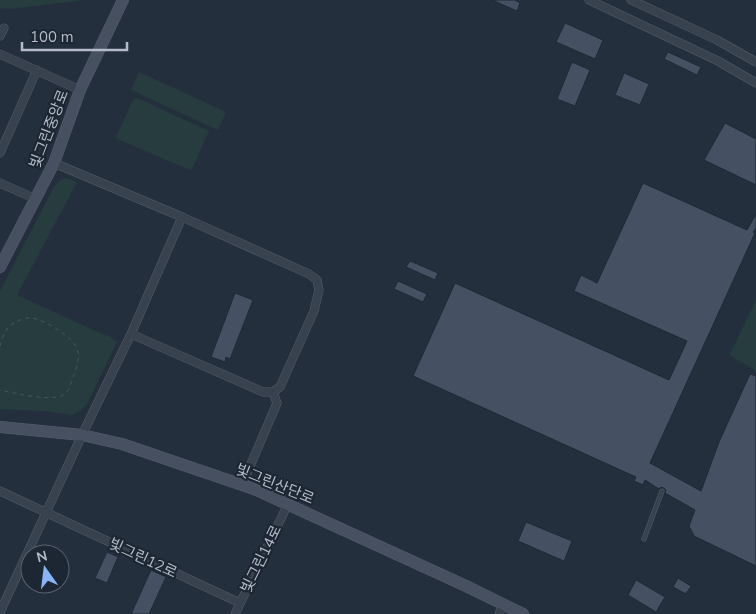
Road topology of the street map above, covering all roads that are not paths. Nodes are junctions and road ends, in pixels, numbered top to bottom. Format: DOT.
graph roads {
  1 [pos="122,0"];
  2 [pos="589,0"];
  3 [pos="631,0"];
  4 [pos="4,28"];
  5 [pos="0,36"];
  6 [pos="0,54"];
  7 [pos="756,62"];
  8 [pos="37,70"];
  9 [pos="756,83"];
  10 [pos="80,90"];
  11 [pos="0,153"];
  12 [pos="54,163"];
  13 [pos="0,182"];
  14 [pos="36,199"];
  15 [pos="182,217"];
  16 [pos="0,267"];
  17 [pos="131,334"];
  18 [pos="273,392"];
  19 [pos="0,427"];
  20 [pos="82,435"];
  21 [pos="242,485"];
  22 [pos="0,491"];
  23 [pos="662,491"];
  24 [pos="288,504"];
  25 [pos="46,512"];
  26 [pos="644,539"];
  27 [pos="240,604"];
  28 [pos="1,609"];
  29 [pos="501,609"];
  30 [pos="235,614"];
  31 [pos="523,614"];
  1 -- 10 [label="street, 빛그린중앙로"];
  2 -- 9 [label="street"];
  3 -- 7 [label="street"];
  4 -- 5 [label="street"];
  6 -- 8 [label="street"];
  8 -- 10 [label="street"];
  8 -- 11 [label="street"];
  10 -- 12 [label="street, 빛그린중앙로"];
  12 -- 14 [label="street, 빛그린중앙로"];
  12 -- 15 [label="street"];
  13 -- 14 [label="street"];
  14 -- 16 [label="street, 빛그린중앙로"];
  15 -- 17 [label="street"];
  15 -- 18 [label="street"];
  17 -- 18 [label="street"];
  17 -- 20 [label="street"];
  18 -- 21 [label="street"];
  19 -- 20 [label="street, 빛그린산단로"];
  20 -- 21 [label="street, 빛그린산단로"];
  20 -- 25 [label="street"];
  21 -- 24 [label="street, 빛그린산단로"];
  22 -- 25 [label="street, 빛그린12로"];
  23 -- 26 [label="lane"];
  24 -- 27 [label="street, 빛그린14로"];
  24 -- 29 [label="street, 빛그린산단로"];
  25 -- 27 [label="street, 빛그린12로"];
  25 -- 28 [label="street"];
  27 -- 30 [label="street, 빛그린14로"];
  29 -- 31 [label="street, 빛그린산단로"];
}
